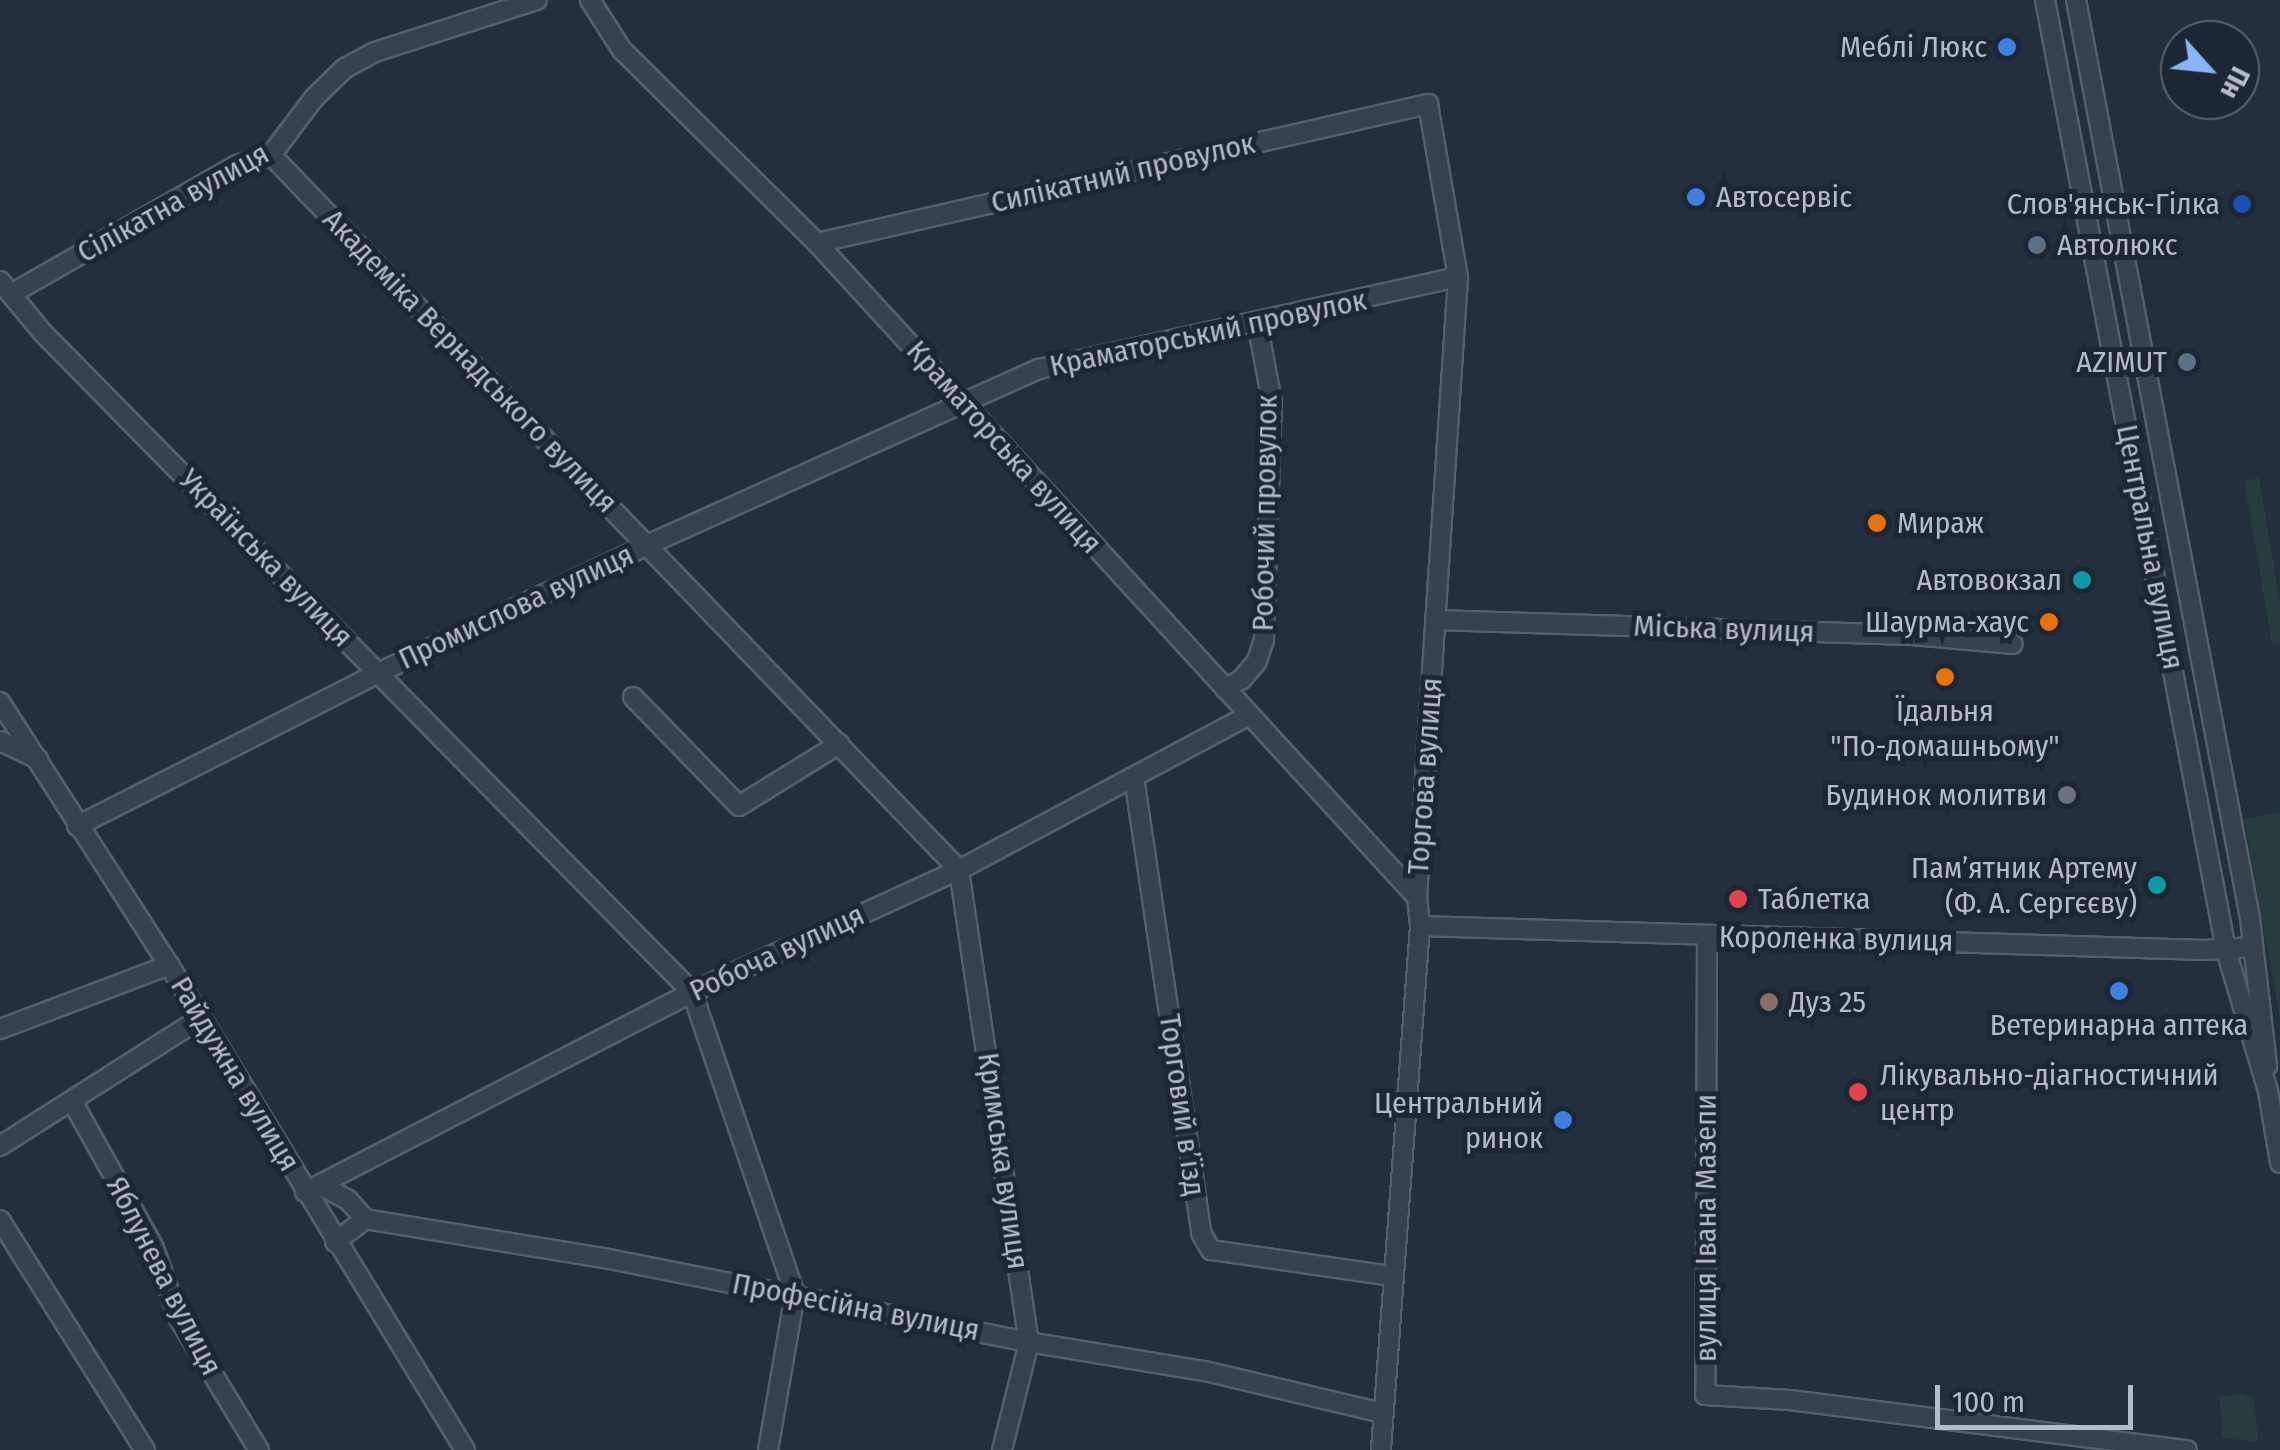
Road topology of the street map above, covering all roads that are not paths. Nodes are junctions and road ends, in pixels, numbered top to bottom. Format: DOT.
graph roads {
  1 [pos="537,0"];
  2 [pos="590,0"];
  3 [pos="2045,0"];
  4 [pos="2076,0"];
  5 [pos="1428,104"];
  6 [pos="271,155"];
  7 [pos="817,243"];
  8 [pos="1458,278"];
  9 [pos="5,288"];
  10 [pos="1257,322"];
  11 [pos="962,402"];
  12 [pos="647,545"];
  13 [pos="1435,620"];
  14 [pos="2013,644"];
  15 [pos="378,673"];
  16 [pos="1225,689"];
  17 [pos="632,697"];
  18 [pos="0,702"];
  19 [pos="1249,715"];
  20 [pos="0,741"];
  21 [pos="838,744"];
  22 [pos="39,760"];
  23 [pos="1134,777"];
  24 [pos="76,826"];
  25 [pos="960,870"];
  26 [pos="1417,897"];
  27 [pos="1420,926"];
  28 [pos="1707,936"];
  29 [pos="2253,947"];
  30 [pos="2226,950"];
  31 [pos="169,965"];
  32 [pos="692,992"];
  33 [pos="201,1018"];
  34 [pos="0,1028"];
  35 [pos="2268,1091"];
  36 [pos="72,1102"];
  37 [pos="2280,1108"];
  38 [pos="0,1146"];
  39 [pos="2280,1163"];
  40 [pos="312,1188"];
  41 [pos="365,1218"];
  42 [pos="0,1220"];
  43 [pos="334,1242"];
  44 [pos="1392,1276"];
  45 [pos="795,1294"];
  46 [pos="1030,1342"];
  47 [pos="1383,1413"];
  48 [pos="144,1450"];
  49 [pos="259,1450"];
  50 [pos="465,1450"];
  51 [pos="768,1450"];
  52 [pos="1002,1450"];
  53 [pos="1381,1450"];
  54 [pos="2187,1450"];
  1 -- 6 [label="street, Сілікатна вулиця"];
  2 -- 7 [label="street, Краматорська вулиця"];
  3 -- 30 [label="street, Центральна вулиця"];
  4 -- 29 [label="street, Центральна вулиця"];
  5 -- 7 [label="street, Силікатний провулок"];
  5 -- 8 [label="street, Торгова вулиця"];
  6 -- 9 [label="street, Сілікатна вулиця"];
  6 -- 12 [label="street, Академіка Вернадського вулиця"];
  7 -- 11 [label="street, Краматорська вулиця"];
  8 -- 10 [label="street, Краматорський провулок"];
  8 -- 13 [label="street, Торгова вулиця"];
  9 -- 15 [label="street, Українська вулиця"];
  10 -- 11 [label="street, Краматорський провулок"];
  10 -- 16 [label="street, Робочий провулок"];
  11 -- 12 [label="street, Промислова вулиця"];
  11 -- 16 [label="street, Краматорська вулиця"];
  12 -- 15 [label="street, Промислова вулиця"];
  12 -- 21 [label="street, Академіка Вернадського вулиця"];
  13 -- 14 [label="street, Міська вулиця"];
  13 -- 26 [label="street, Торгова вулиця"];
  15 -- 24 [label="street, Промислова вулиця"];
  15 -- 32 [label="street, Українська вулиця"];
  16 -- 19 [label="street, Краматорська вулиця"];
  17 -- 21 [label="street"];
  18 -- 22 [label="street, Райдужна вулиця"];
  19 -- 23 [label="street, Робоча вулиця"];
  19 -- 26 [label="street, Краматорська вулиця"];
  20 -- 22 [label="street"];
  21 -- 25 [label="street, Академіка Вернадського вулиця"];
  22 -- 24 [label="street, Райдужна вулиця"];
  23 -- 25 [label="street, Робоча вулиця"];
  23 -- 44 [label="street, Торговий в’їзд"];
  24 -- 31 [label="street, Райдужна вулиця"];
  25 -- 32 [label="street, Робоча вулиця"];
  25 -- 46 [label="street, Кримська вулиця"];
  26 -- 27 [label="street, Торгова вулиця"];
  27 -- 28 [label="street, Короленка вулиця"];
  27 -- 44 [label="street, Торгова вулиця"];
  28 -- 30 [label="street, Короленка вулиця"];
  28 -- 54 [label="street, вулиця Івана Мазепи"];
  29 -- 30 [label="street, Короленка вулиця"];
  29 -- 35 [label="street, Центральна вулиця"];
  30 -- 35 [label="street, Центральна вулиця"];
  31 -- 33 [label="street, Райдужна вулиця"];
  31 -- 34 [label="street"];
  32 -- 40 [label="street, Робоча вулиця"];
  32 -- 45 [label="street"];
  33 -- 36 [label="street"];
  33 -- 40 [label="street, Райдужна вулиця"];
  35 -- 37 [label="street"];
  35 -- 39 [label="street, Центральна вулиця"];
  36 -- 38 [label="street"];
  36 -- 49 [label="street, Яблунева вулиця"];
  40 -- 41 [label="street"];
  40 -- 43 [label="street, Райдужна вулиця"];
  41 -- 43 [label="street"];
  41 -- 45 [label="street, Професійна вулиця"];
  42 -- 48 [label="street"];
  43 -- 50 [label="street, Райдужна вулиця"];
  44 -- 47 [label="street, Торгова вулиця"];
  45 -- 46 [label="street, Професійна вулиця"];
  45 -- 51 [label="street"];
  46 -- 47 [label="street, Професійна вулиця"];
  46 -- 52 [label="street, Кримська вулиця"];
  47 -- 53 [label="street, Торгова вулиця"];
}
